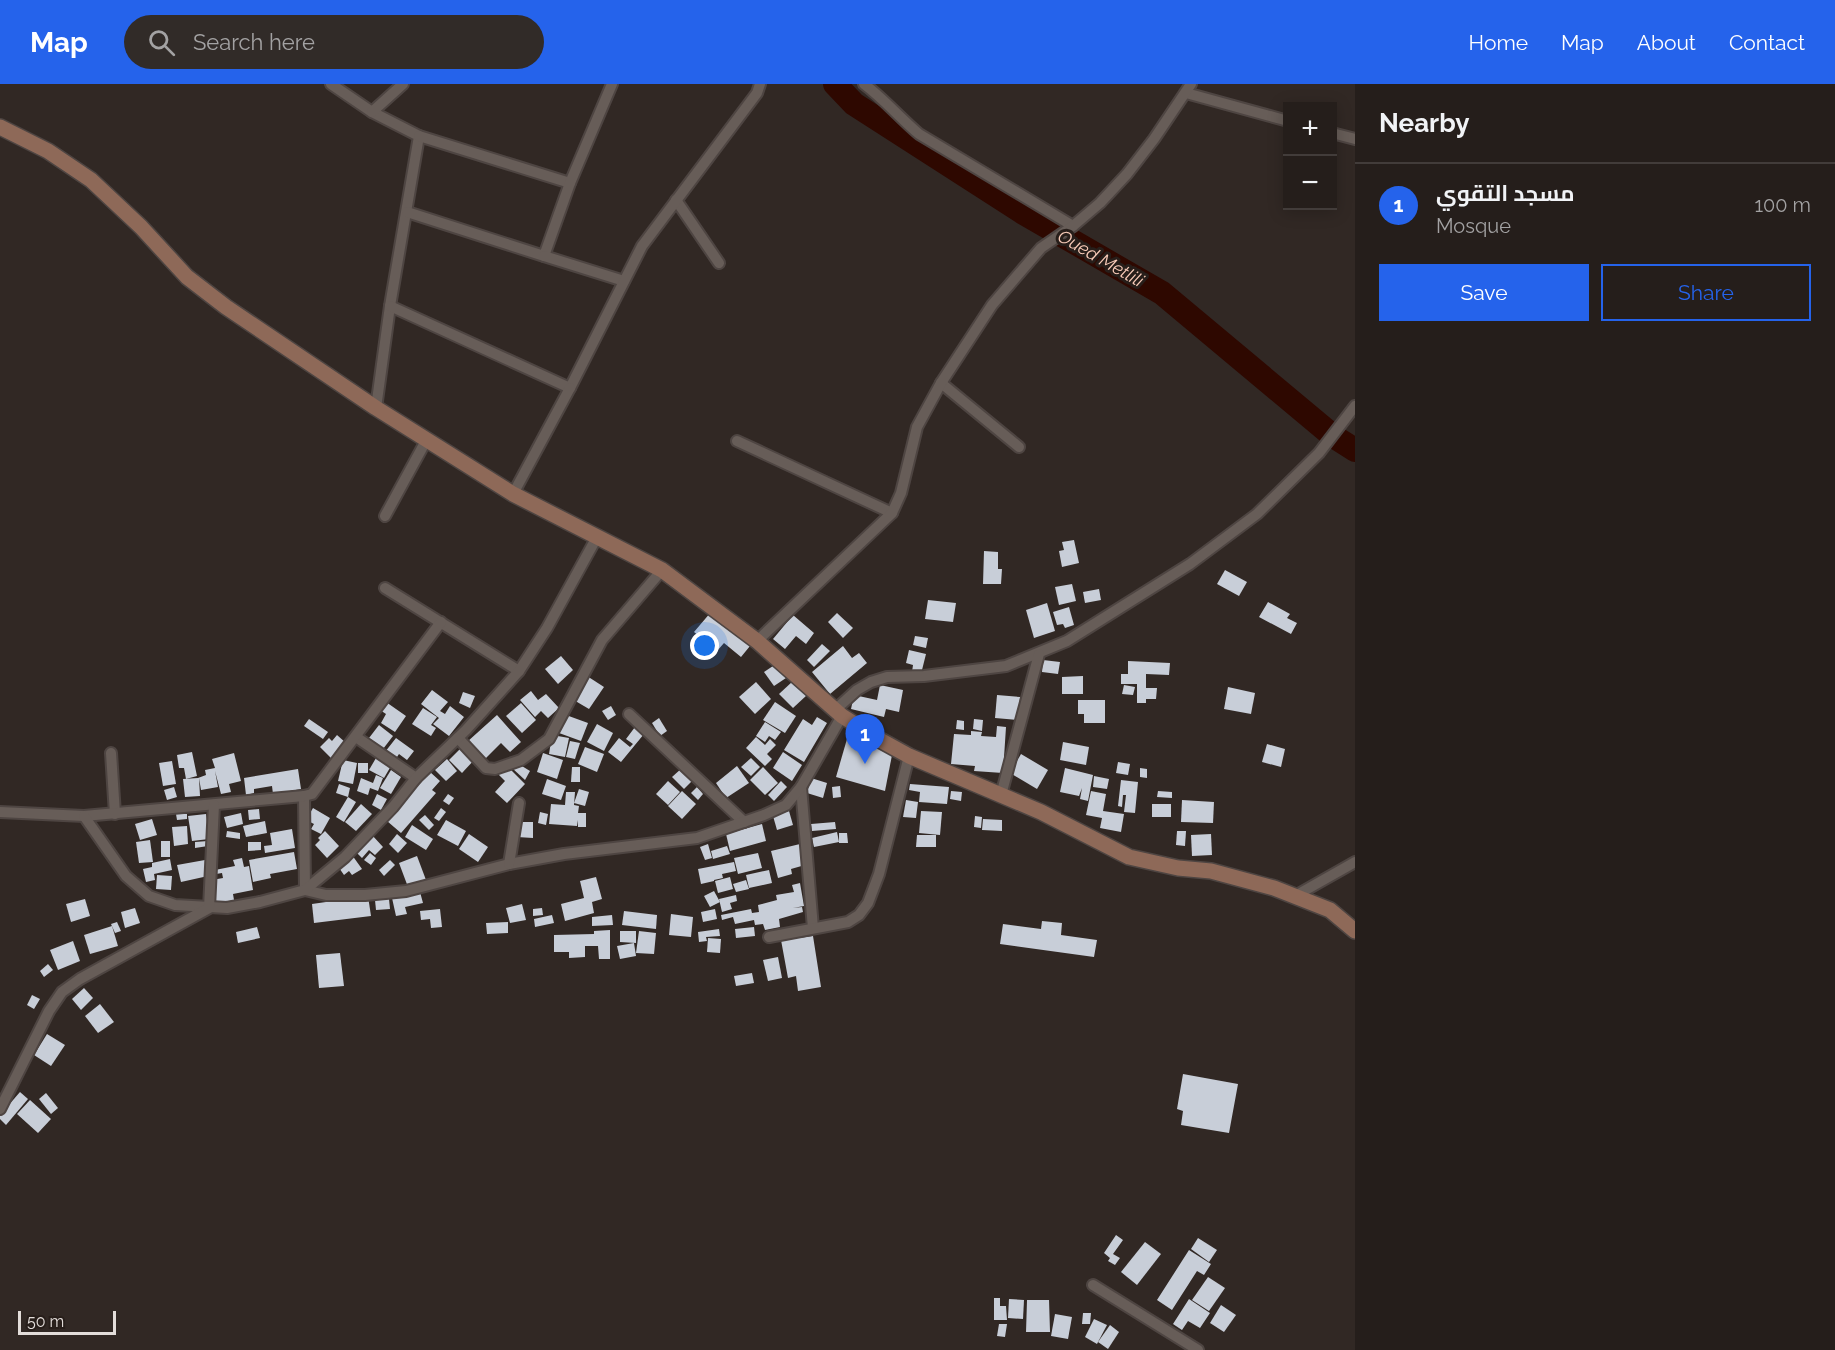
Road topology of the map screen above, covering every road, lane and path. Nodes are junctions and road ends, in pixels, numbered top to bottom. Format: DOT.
graph roads {
  1 [pos="331,84"];
  2 [pos="404,84"];
  3 [pos="612,84"];
  4 [pos="760,84"];
  5 [pos="864,84"];
  6 [pos="1189,89"];
  7 [pos="372,112"];
  8 [pos="1283,120"];
  9 [pos="0,127"];
  10 [pos="1337,134"];
  11 [pos="419,136"];
  12 [pos="1355,139"];
  13 [pos="570,183"];
  14 [pos="676,200"];
  15 [pos="408,212"];
  16 [pos="1073,226"];
  17 [pos="544,256"];
  18 [pos="719,263"];
  19 [pos="624,281"];
  20 [pos="390,306"];
  21 [pos="941,383"];
  22 [pos="570,388"];
  23 [pos="1355,406"];
  24 [pos="376,408"];
  25 [pos="427,439"];
  26 [pos="737,441"];
  27 [pos="1019,447"];
  28 [pos="513,494"];
  29 [pos="892,513"];
  30 [pos="385,516"];
  31 [pos="597,537"];
  32 [pos="662,570"];
  33 [pos="385,588"];
  34 [pos="441,622"];
  35 [pos="757,641"];
  36 [pos="1039,654"];
  37 [pos="519,671"];
  38 [pos="838,713"];
  39 [pos="629,714"];
  40 [pos="356,737"];
  41 [pos="458,738"];
  42 [pos="111,753"];
  43 [pos="909,756"];
  44 [pos="416,778"];
  45 [pos="801,787"];
  46 [pos="1001,795"];
  47 [pos="304,796"];
  48 [pos="519,803"];
  49 [pos="214,806"];
  50 [pos="0,812"];
  51 [pos="115,814"];
  52 [pos="84,816"];
  53 [pos="744,822"];
  54 [pos="1355,862"];
  55 [pos="509,864"];
  56 [pos="305,890"];
  57 [pos="1295,896"];
  58 [pos="209,908"];
  59 [pos="813,928"];
  60 [pos="1355,931"];
  61 [pos="769,937"];
  62 [pos="0,1109"];
  63 [pos="1093,1285"];
  64 [pos="1198,1350"];
  1 -- 7 [label="street"];
  2 -- 7 [label="street"];
  3 -- 13 [label="street"];
  4 -- 14 [label="street"];
  5 -- 16 [label="street"];
  6 -- 8 [label="street"];
  6 -- 16 [label="street"];
  7 -- 11 [label="street"];
  9 -- 24 [label="main road"];
  10 -- 12 [label="street"];
  11 -- 13 [label="street"];
  11 -- 15 [label="street"];
  13 -- 17 [label="street"];
  14 -- 18 [label="street"];
  14 -- 19 [label="street"];
  15 -- 17 [label="street"];
  15 -- 20 [label="street"];
  16 -- 21 [label="street"];
  17 -- 19 [label="street"];
  19 -- 22 [label="street"];
  20 -- 22 [label="street"];
  20 -- 24 [label="street"];
  21 -- 27 [label="street"];
  21 -- 29 [label="street"];
  22 -- 28 [label="street"];
  23 -- 36 [label="street"];
  24 -- 25 [label="main road"];
  25 -- 28 [label="main road"];
  25 -- 30 [label="street"];
  26 -- 29 [label="street"];
  28 -- 31 [label="main road"];
  29 -- 35 [label="street"];
  31 -- 32 [label="main road"];
  31 -- 37 [label="street"];
  32 -- 35 [label="main road"];
  32 -- 41 [label="street"];
  33 -- 34 [label="street"];
  34 -- 37 [label="street"];
  34 -- 40 [label="street"];
  35 -- 38 [label="main road"];
  36 -- 38 [label="street"];
  36 -- 46 [label="street"];
  37 -- 41 [label="street"];
  38 -- 43 [label="main road"];
  38 -- 45 [label="street"];
  39 -- 53 [label="street"];
  40 -- 44 [label="street"];
  40 -- 47 [label="street"];
  41 -- 44 [label="street"];
  42 -- 51 [label="street"];
  43 -- 46 [label="main road"];
  43 -- 59 [label="street"];
  44 -- 56 [label="street"];
  45 -- 53 [label="street"];
  45 -- 59 [label="street"];
  46 -- 57 [label="main road"];
  47 -- 49 [label="street"];
  47 -- 56 [label="street"];
  48 -- 55 [label="street"];
  49 -- 51 [label="street"];
  49 -- 58 [label="street"];
  50 -- 52 [label="street"];
  51 -- 52 [label="street"];
  52 -- 58 [label="street"];
  53 -- 55 [label="street"];
  54 -- 57 [label="street"];
  55 -- 56 [label="street"];
  56 -- 58 [label="street"];
  57 -- 60 [label="main road"];
  58 -- 62 [label="street"];
  59 -- 61 [label="street"];
  63 -- 64 [label="street"];
}
